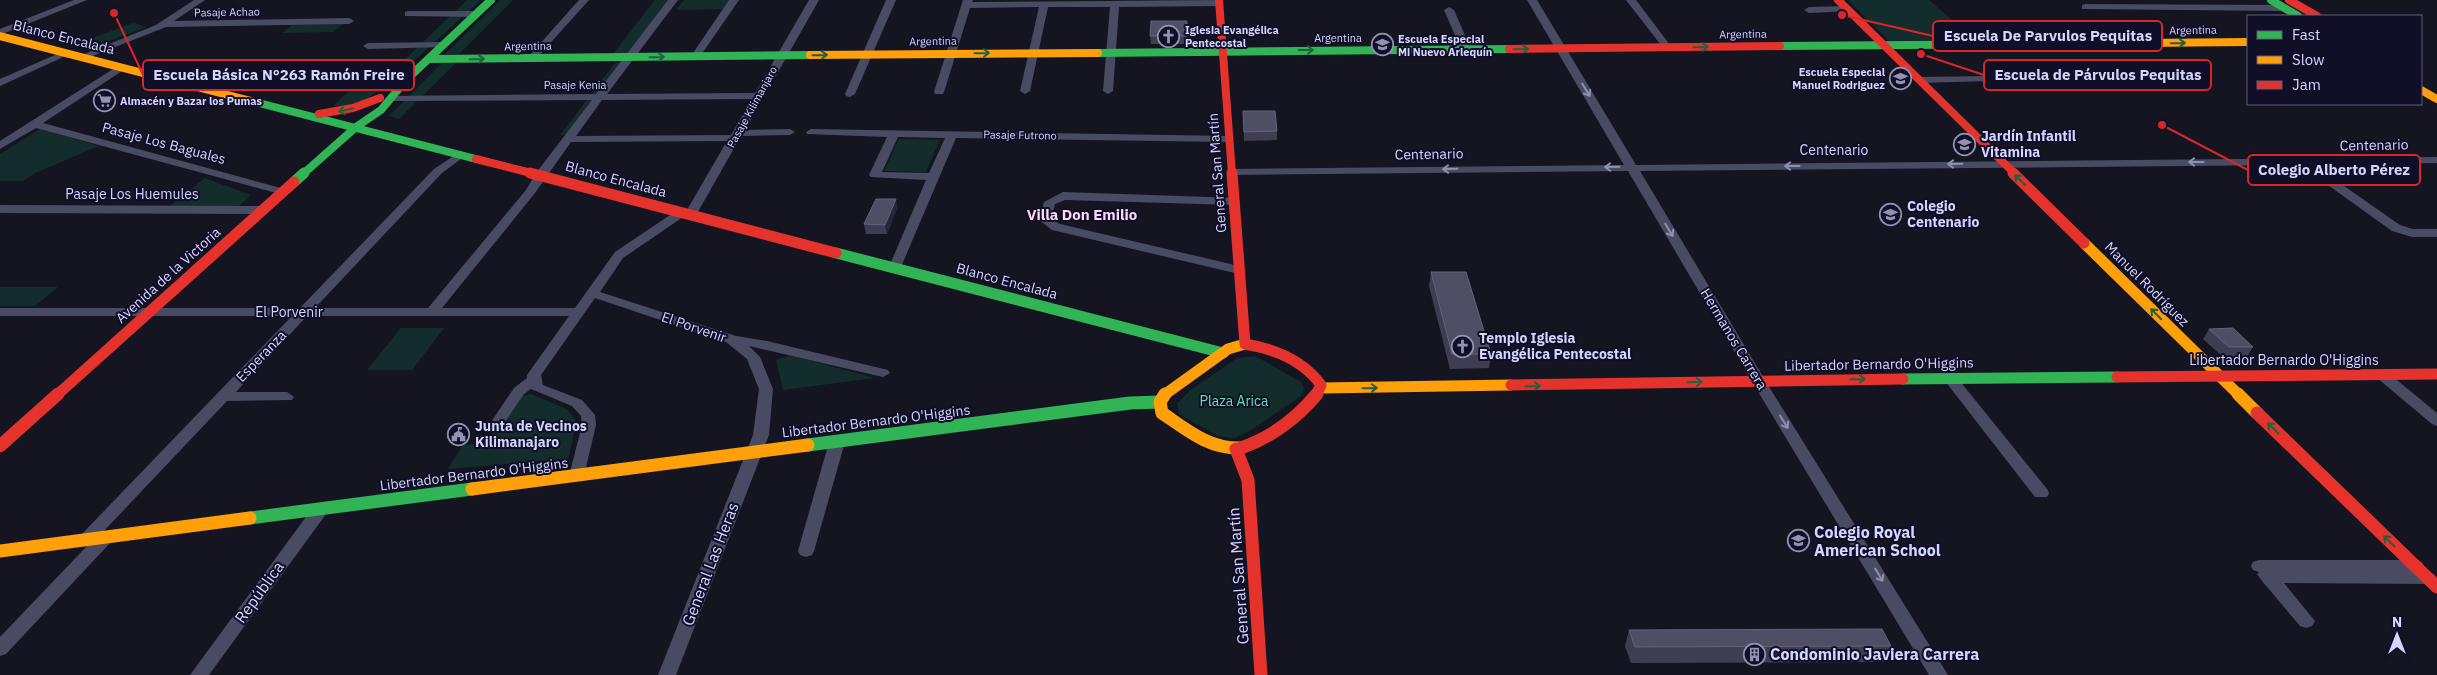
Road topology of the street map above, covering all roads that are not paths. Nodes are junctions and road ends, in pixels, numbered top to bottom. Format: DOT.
graph roads {
  1 [pos="82,0"];
  2 [pos="200,0"];
  3 [pos="491,0"];
  4 [pos="584,0"];
  5 [pos="673,0"];
  6 [pos="734,0"];
  7 [pos="814,0"];
  8 [pos="891,0"];
  9 [pos="1532,0"];
  10 [pos="1631,0"];
  11 [pos="1838,0"];
  12 [pos="2271,0"];
  13 [pos="1219,1"];
  14 [pos="1131,2"];
  15 [pos="968,3"];
  16 [pos="1044,4"];
  17 [pos="1115,4"];
  18 [pos="2286,4"];
  19 [pos="2085,7"];
  20 [pos="1449,10"];
  21 [pos="1809,10"];
  22 [pos="1848,10"];
  23 [pos="408,14"];
  24 [pos="476,14"];
  25 [pos="2297,15"];
  26 [pos="2314,15"];
  27 [pos="349,20"];
  28 [pos="165,24"];
  29 [pos="1,36"];
  30 [pos="2247,42"];
  31 [pos="443,45"];
  32 [pos="1884,45"];
  33 [pos="368,46"];
  34 [pos="1667,47"];
  35 [pos="1562,48"];
  36 [pos="1466,49"];
  37 [pos="1223,50"];
  38 [pos="1111,52"];
  39 [pos="67,53"];
  40 [pos="951,53"];
  41 [pos="1034,53"];
  42 [pos="868,54"];
  43 [pos="780,55"];
  44 [pos="696,56"];
  45 [pos="82,57"];
  46 [pos="629,57"];
  47 [pos="532,58"];
  48 [pos="429,59"];
  49 [pos="121,67"];
  50 [pos="1986,79"];
  51 [pos="406,80"];
  52 [pos="1919,80"];
  53 [pos="0,83"];
  54 [pos="1025,91"];
  55 [pos="1108,91"];
  56 [pos="2422,91"];
  57 [pos="939,92"];
  58 [pos="850,94"];
  59 [pos="757,96"];
  60 [pos="380,98"];
  61 [pos="392,98"];
  62 [pos="598,98"];
  63 [pos="2437,99"];
  64 [pos="310,115"];
  65 [pos="35,124"];
  66 [pos="356,127"];
  67 [pos="790,132"];
  68 [pos="811,132"];
  69 [pos="894,133"];
  70 [pos="952,134"];
  71 [pos="735,135"];
  72 [pos="1229,139"];
  73 [pos="567,140"];
  74 [pos="0,146"];
  75 [pos="461,154"];
  76 [pos="2437,160"];
  77 [pos="2302,161"];
  78 [pos="2003,163"];
  79 [pos="1632,167"];
  80 [pos="1232,172"];
  81 [pos="540,174"];
  82 [pos="933,176"];
  83 [pos="284,192"];
  84 [pos="1234,201"];
  85 [pos="0,210"];
  86 [pos="264,210"];
  87 [pos="687,213"];
  88 [pos="2437,232"];
  89 [pos="895,267"];
  90 [pos="1239,270"];
  91 [pos="591,293"];
  92 [pos="0,312"];
  93 [pos="149,312"];
  94 [pos="303,312"];
  95 [pos="432,312"];
  96 [pos="578,312"];
  97 [pos="731,339"];
  98 [pos="1245,344"];
  99 [pos="1223,353"];
  100 [pos="883,373"];
  101 [pos="2381,374"];
  102 [pos="2437,374"];
  103 [pos="2218,375"];
  104 [pos="1950,378"];
  105 [pos="534,380"];
  106 [pos="1758,380"];
  107 [pos="1322,388"];
  108 [pos="223,396"];
  109 [pos="287,397"];
  110 [pos="1160,402"];
  111 [pos="2437,421"];
  112 [pos="498,422"];
  113 [pos="837,442"];
  114 [pos="0,446"];
  115 [pos="1236,448"];
  116 [pos="753,453"];
  117 [pos="577,476"];
  118 [pos="2041,493"];
  119 [pos="320,510"];
  120 [pos="105,538"];
  121 [pos="85,541"];
  122 [pos="0,551"];
  123 [pos="806,551"];
  124 [pos="2416,566"];
  125 [pos="2264,572"];
  126 [pos="2433,583"];
  127 [pos="2306,621"];
  128 [pos="0,649"];
  129 [pos="198,675"];
  130 [pos="667,675"];
  131 [pos="1261,675"];
  132 [pos="1939,675"];
  1 -- 29 [label="street"];
  2 -- 28 [label="street"];
  3 -- 24 [label="street, Avenida de la Victoria"];
  4 -- 47 [label="street"];
  5 -- 46 [label="street"];
  6 -- 44 [label="street"];
  7 -- 43 [label="street, Pasaje Kilimanjaro"];
  8 -- 42 [label="street"];
  9 -- 35 [label="street, Hermanos Carrera"];
  10 -- 34 [label="street"];
  11 -- 22 [label="street, Manuel Rodríguez"];
  12 -- 18 [label="street"];
  13 -- 14 [label="street"];
  13 -- 37 [label="street, General San Martín"];
  14 -- 17 [label="street"];
  15 -- 16 [label="street"];
  15 -- 40 [label="street"];
  16 -- 17 [label="street"];
  16 -- 41 [label="street"];
  17 -- 38 [label="street"];
  18 -- 19 [label="street"];
  18 -- 25 [label="street"];
  18 -- 26 [label="street"];
  20 -- 36 [label="street"];
  21 -- 22 [label="street"];
  22 -- 32 [label="street, Manuel Rodríguez"];
  23 -- 24 [label="street"];
  24 -- 31 [label="street, Avenida de la Victoria"];
  27 -- 28 [label="street, Pasaje Achao"];
  28 -- 45 [label="street"];
  29 -- 39 [label="street, Blanco Encalada"];
  32 -- 30 [label="street, Argentina, one-way"];
  31 -- 33 [label="street"];
  31 -- 48 [label="street, Avenida de la Victoria"];
  34 -- 32 [label="street, Argentina, one-way"];
  32 -- 52 [label="street, Manuel Rodríguez"];
  34 -- 35 [label="street, Argentina"];
  36 -- 35 [label="street, Argentina, one-way"];
  35 -- 79 [label="street, Hermanos Carrera, one-way"];
  37 -- 36 [label="street, Argentina, one-way"];
  37 -- 38 [label="street, Argentina"];
  37 -- 72 [label="street, General San Martín"];
  38 -- 41 [label="street, Argentina"];
  38 -- 55 [label="street"];
  39 -- 45 [label="street, Blanco Encalada"];
  39 -- 53 [label="street"];
  40 -- 41 [label="street, Argentina, one-way"];
  40 -- 42 [label="street, Argentina"];
  40 -- 57 [label="street"];
  41 -- 54 [label="street"];
  43 -- 42 [label="street, Argentina, one-way"];
  42 -- 58 [label="street"];
  43 -- 44 [label="street, Argentina"];
  43 -- 59 [label="street, Pasaje Kilimanjaro"];
  46 -- 44 [label="street, Argentina, one-way"];
  45 -- 49 [label="street, Blanco Encalada"];
  46 -- 47 [label="street, Argentina"];
  46 -- 62 [label="street"];
  48 -- 47 [label="street, Argentina, one-way"];
  48 -- 51 [label="street, Avenida de la Victoria"];
  49 -- 64 [label="street, Blanco Encalada"];
  49 -- 65 [label="street"];
  50 -- 52 [label="street"];
  51 -- 60 [label="street, Avenida de la Victoria"];
  51 -- 61 [label="street, Avenida de la Victoria"];
  52 -- 78 [label="street, Manuel Rodríguez"];
  56 -- 63 [label="street"];
  59 -- 62 [label="street, Pasaje Kenia"];
  59 -- 71 [label="street, Pasaje Kilimanjaro"];
  60 -- 64 [label="street, one-way"];
  60 -- 66 [label="street, Avenida de la Victoria"];
  61 -- 62 [label="street, Pasaje Kenia"];
  61 -- 66 [label="street, Avenida de la Victoria"];
  62 -- 73 [label="street"];
  64 -- 66 [label="street, Blanco Encalada"];
  65 -- 74 [label="street"];
  65 -- 83 [label="street, Pasaje Los Baguales"];
  66 -- 75 [label="street, Blanco Encalada"];
  66 -- 83 [label="street, Avenida de la Victoria"];
  67 -- 71 [label="street"];
  68 -- 69 [label="street, Pasaje Futrono"];
  69 -- 70 [label="street, Pasaje Futrono"];
  69 -- 82 [label="street"];
  70 -- 72 [label="street, Pasaje Futrono"];
  70 -- 82 [label="street"];
  71 -- 73 [label="street"];
  71 -- 87 [label="street, Pasaje Kilimanjaro"];
  72 -- 80 [label="street, General San Martín"];
  73 -- 81 [label="street"];
  75 -- 81 [label="street, Blanco Encalada"];
  75 -- 94 [label="street, Esperanza"];
  76 -- 77 [label="street, Centenario"];
  77 -- 78 [label="street, Centenario, one-way"];
  77 -- 88 [label="street"];
  78 -- 79 [label="street, Centenario, one-way"];
  103 -- 78 [label="street, Manuel Rodríguez, one-way"];
  79 -- 80 [label="street, Centenario, one-way"];
  79 -- 106 [label="street, Hermanos Carrera, one-way"];
  80 -- 84 [label="street, General San Martín"];
  81 -- 87 [label="street, Blanco Encalada"];
  81 -- 95 [label="street"];
  82 -- 89 [label="street"];
  83 -- 86 [label="street, Avenida de la Victoria"];
  84 -- 90 [label="street, General San Martín"];
  84 -- 90 [label="street"];
  85 -- 86 [label="street, Pasaje Los Huemules"];
  86 -- 93 [label="street, Avenida de la Victoria"];
  87 -- 89 [label="street, Blanco Encalada"];
  87 -- 91 [label="street, Pasaje Kilimanjaro"];
  89 -- 99 [label="street, Blanco Encalada"];
  90 -- 98 [label="street, General San Martín"];
  91 -- 96 [label="street, Pasaje Kilimanjaro"];
  91 -- 97 [label="street, El Porvenir"];
  92 -- 93 [label="street, El Porvenir"];
  93 -- 94 [label="street, El Porvenir"];
  93 -- 114 [label="street, Avenida de la Victoria"];
  94 -- 95 [label="street, El Porvenir"];
  94 -- 108 [label="street, Esperanza"];
  95 -- 96 [label="street, El Porvenir"];
  96 -- 105 [label="street, Pasaje Kilimanjaro"];
  97 -- 100 [label="street"];
  97 -- 116 [label="street, El Porvenir"];
  98 -- 99 [label="street"];
  98 -- 107 [label="street"];
  99 -- 110 [label="street"];
  101 -- 102 [label="street, Libertador Bernardo O'Higgins"];
  101 -- 103 [label="street, Libertador Bernardo O'Higgins"];
  101 -- 111 [label="street"];
  103 -- 104 [label="street, Libertador Bernardo O'Higgins"];
  124 -- 103 [label="street, Manuel Rodríguez, one-way"];
  106 -- 104 [label="street, Libertador Bernardo O'Higgins, one-way"];
  104 -- 118 [label="street"];
  105 -- 112 [label="street, Pasaje Kilimanjaro"];
  105 -- 117 [label="street"];
  107 -- 106 [label="street, Libertador Bernardo O'Higgins, one-way"];
  106 -- 132 [label="street, Hermanos Carrera, one-way"];
  107 -- 115 [label="street"];
  108 -- 109 [label="street"];
  108 -- 121 [label="street, Esperanza"];
  110 -- 113 [label="street, Libertador Bernardo O'Higgins"];
  110 -- 115 [label="street"];
  113 -- 116 [label="street, Libertador Bernardo O'Higgins"];
  113 -- 123 [label="street"];
  115 -- 131 [label="street, General San Martín"];
  116 -- 117 [label="street, Libertador Bernardo O'Higgins"];
  116 -- 130 [label="street, General Las Heras"];
  117 -- 119 [label="street, Libertador Bernardo O'Higgins"];
  119 -- 120 [label="street, Libertador Bernardo O'Higgins"];
  119 -- 129 [label="street, República"];
  120 -- 121 [label="street, Libertador Bernardo O'Higgins"];
  120 -- 128 [label="street"];
  121 -- 122 [label="street, Libertador Bernardo O'Higgins"];
  124 -- 125 [label="street"];
  124 -- 126 [label="street, Manuel Rodríguez"];
  125 -- 126 [label="street"];
  125 -- 127 [label="street"];
}
